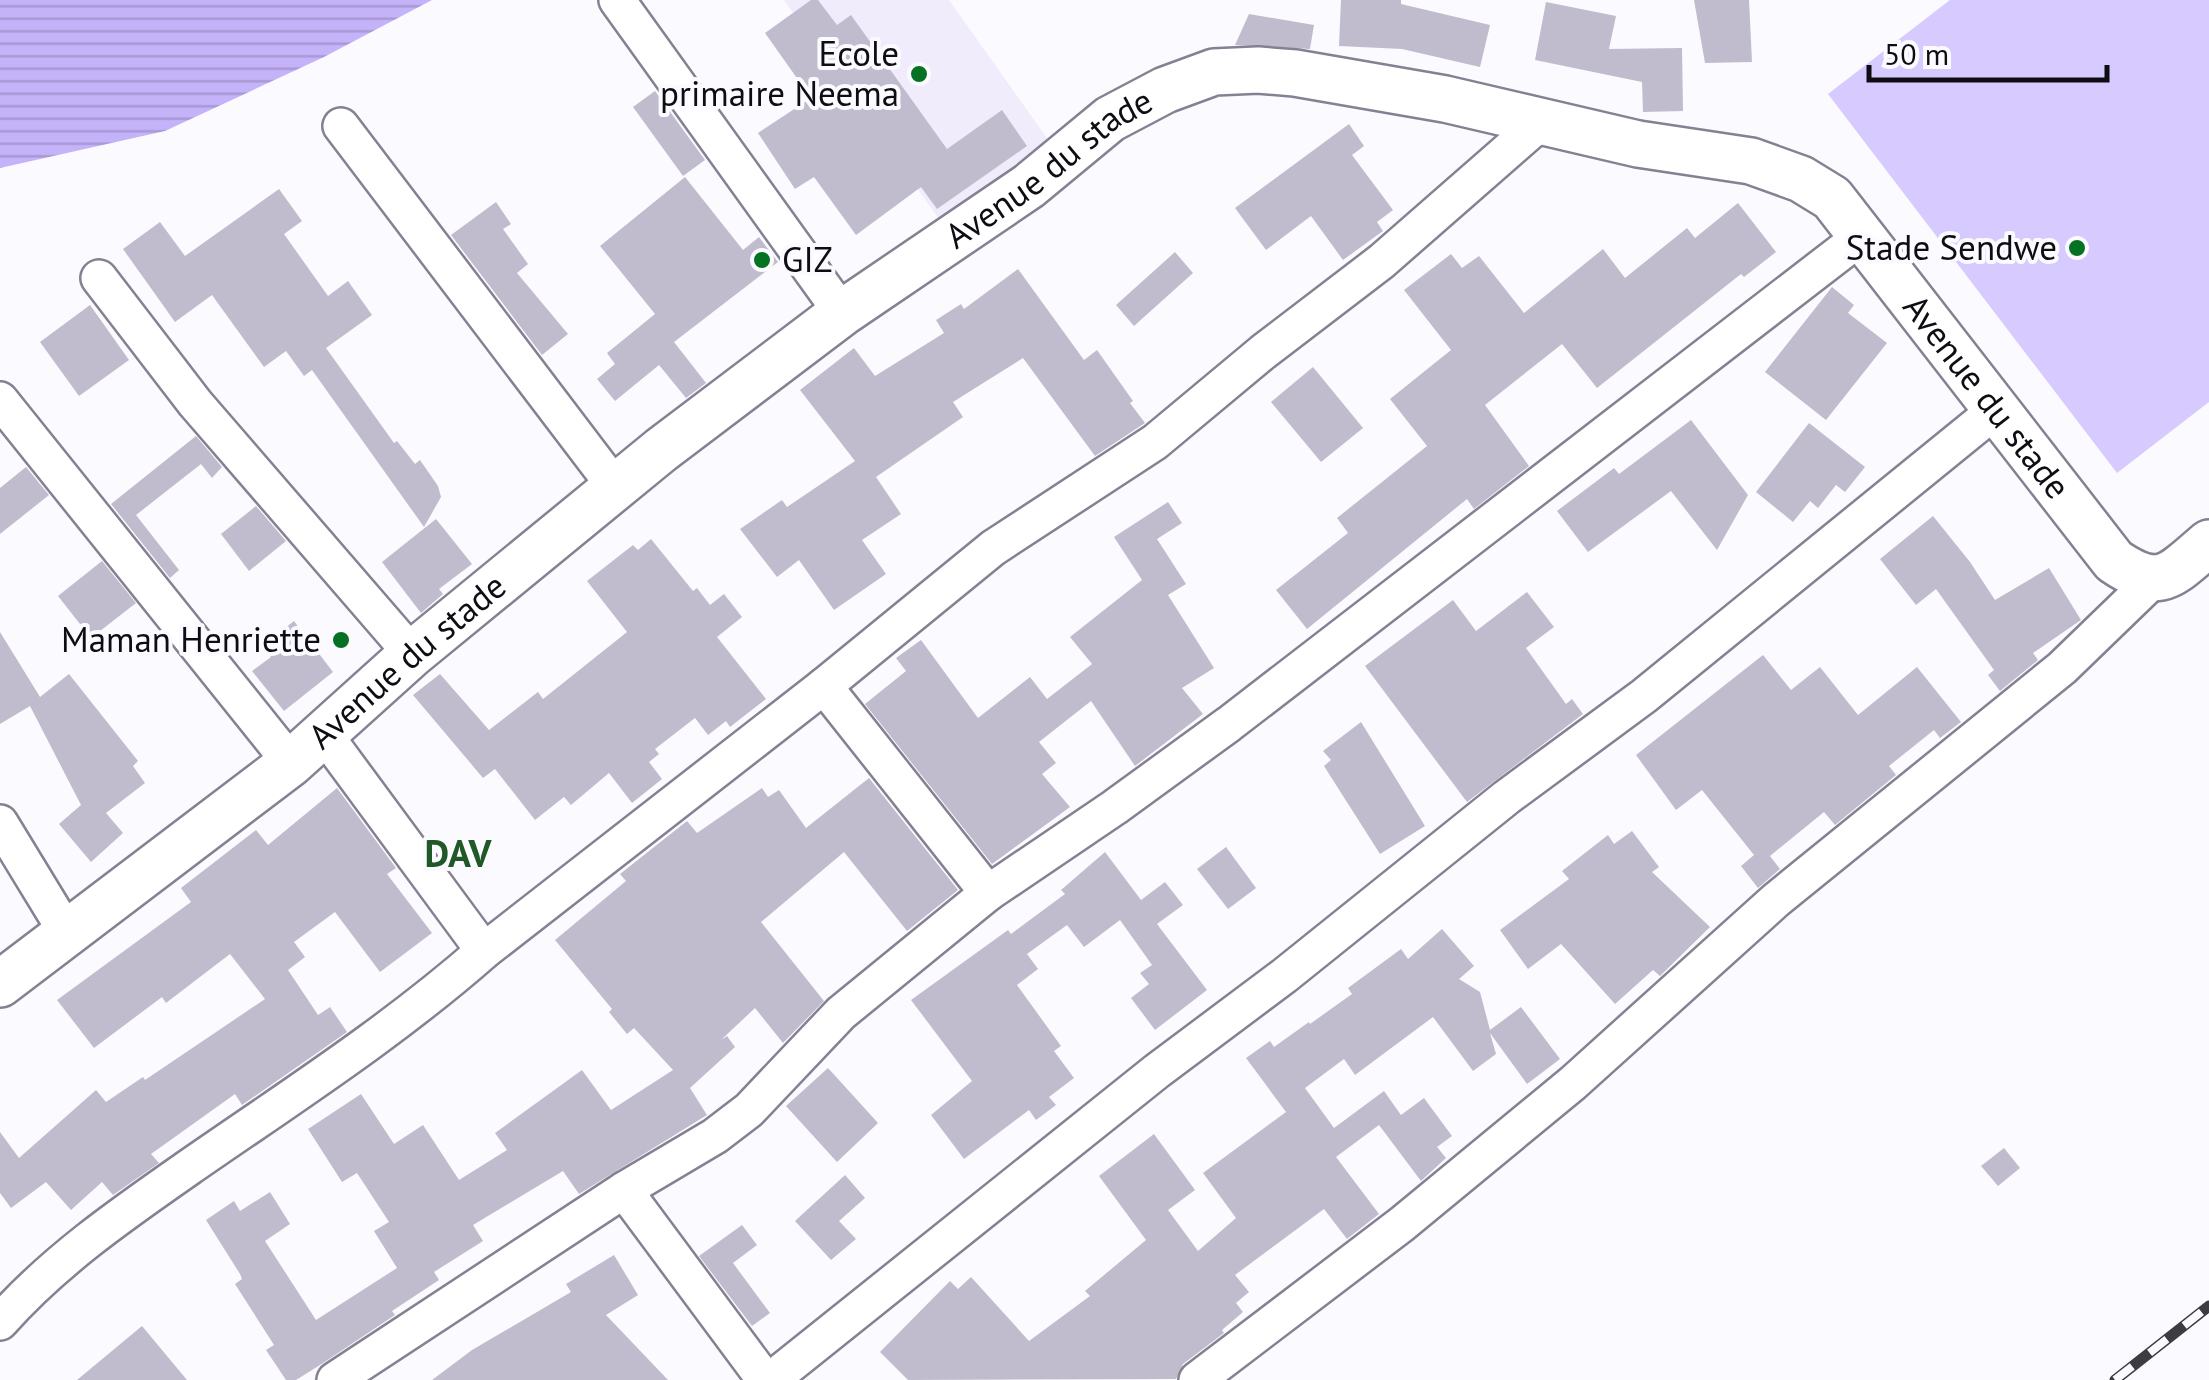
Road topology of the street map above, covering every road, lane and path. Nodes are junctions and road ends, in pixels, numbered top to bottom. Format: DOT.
graph roads {
  1 [pos="617,0"];
  2 [pos="1542,122"];
  3 [pos="341,126"];
  4 [pos="1862,236"];
  5 [pos="99,278"];
  6 [pos="842,313"];
  7 [pos="0,400"];
  8 [pos="1998,409"];
  9 [pos="616,488"];
  10 [pos="2209,543"];
  11 [pos="2153,580"];
  12 [pos="412,654"];
  13 [pos="824,686"];
  14 [pos="308,749"];
  15 [pos="0,823"];
  16 [pos="988,893"];
  17 [pos="67,933"];
  18 [pos="484,951"];
  19 [pos="0,984"];
  20 [pos="624,1190"];
  21 [pos="0,1322"];
  22 [pos="335,1380"];
  23 [pos="768,1380"];
  24 [pos="1196,1380"];
  1 -- 6 [label="street"];
  2 -- 4 [label="street, Avenue du stade"];
  2 -- 6 [label="street, Avenue du stade"];
  2 -- 13 [label="street"];
  3 -- 9 [label="street"];
  4 -- 8 [label="street, Avenue du stade"];
  4 -- 16 [label="street"];
  5 -- 12 [label="street"];
  6 -- 9 [label="street, Avenue du stade"];
  7 -- 14 [label="street"];
  8 -- 11 [label="street, Avenue du stade"];
  8 -- 23 [label="street"];
  9 -- 12 [label="street, Avenue du stade"];
  10 -- 11 [label="street"];
  11 -- 24 [label="street"];
  12 -- 14 [label="street, Avenue du stade"];
  13 -- 16 [label="street"];
  13 -- 18 [label="street"];
  14 -- 17 [label="street, Avenue du stade"];
  14 -- 18 [label="street"];
  15 -- 17 [label="street"];
  16 -- 20 [label="street"];
  17 -- 19 [label="street, Avenue du stade"];
  18 -- 21 [label="street"];
  20 -- 22 [label="street"];
  20 -- 23 [label="street"];
}
